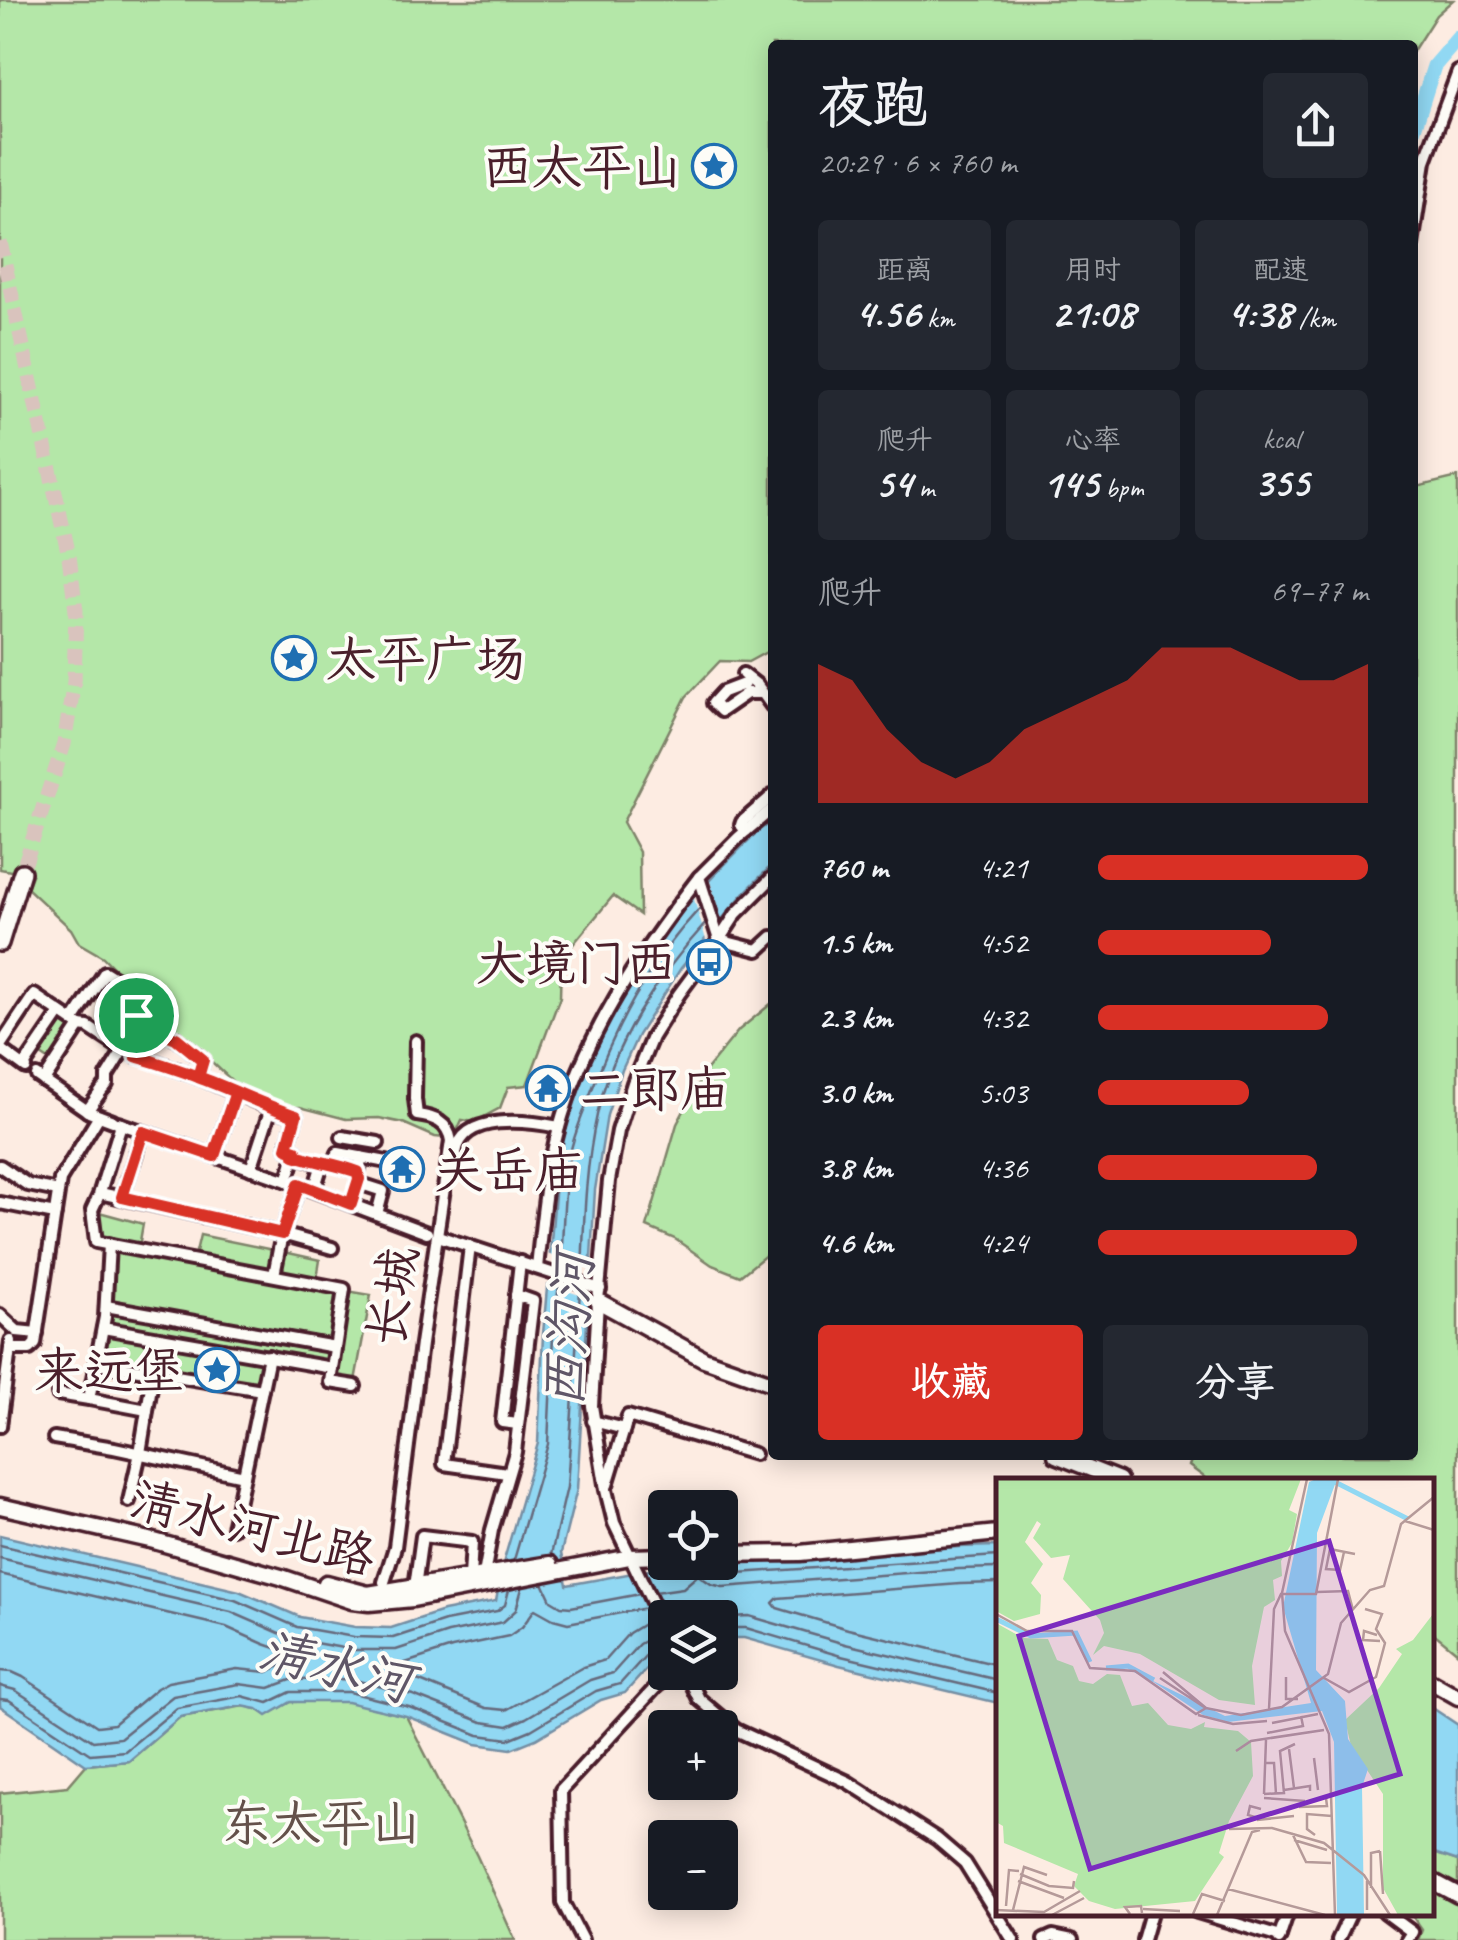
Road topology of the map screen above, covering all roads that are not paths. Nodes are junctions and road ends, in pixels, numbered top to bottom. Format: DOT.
graph roads {
  1 [pos="1458,72"];
  2 [pos="1418,209"];
  3 [pos="761,693"];
  4 [pos="768,701"];
  5 [pos="768,799"];
  6 [pos="768,812"];
  7 [pos="746,831"];
  8 [pos="22,872"];
  9 [pos="699,877"];
  10 [pos="768,882"];
  11 [pos="717,935"];
  12 [pos="768,941"];
  13 [pos="0,943"];
  14 [pos="60,1013"];
  15 [pos="134,1018"];
  16 [pos="76,1024"];
  17 [pos="148,1027"];
  18 [pos="164,1033"];
  19 [pos="416,1041"];
  20 [pos="0,1047"];
  21 [pos="120,1048"];
  22 [pos="136,1056"];
  23 [pos="198,1077"];
  24 [pos="236,1092"];
  25 [pos="271,1108"];
  26 [pos="93,1113"];
  27 [pos="118,1123"];
  28 [pos="347,1123"];
  29 [pos="559,1127"];
  30 [pos="143,1132"];
  31 [pos="342,1137"];
  32 [pos="378,1143"];
  33 [pos="295,1155"];
  34 [pos="214,1156"];
  35 [pos="331,1160"];
  36 [pos="369,1160"];
  37 [pos="387,1162"];
  38 [pos="0,1166"];
  39 [pos="251,1168"];
  40 [pos="358,1178"];
  41 [pos="286,1180"];
  42 [pos="299,1184"];
  43 [pos="314,1190"];
  44 [pos="58,1191"];
  45 [pos="100,1192"];
  46 [pos="122,1197"];
  47 [pos="0,1204"];
  48 [pos="351,1204"];
  49 [pos="55,1214"];
  50 [pos="377,1214"];
  51 [pos="282,1234"];
  52 [pos="437,1235"];
  53 [pos="109,1244"];
  54 [pos="470,1246"];
  55 [pos="332,1248"];
  56 [pos="520,1262"];
  57 [pos="541,1269"];
  58 [pos="274,1276"];
  59 [pos="516,1294"];
  60 [pos="598,1294"];
  61 [pos="106,1306"];
  62 [pos="0,1315"];
  63 [pos="103,1328"];
  64 [pos="37,1333"];
  65 [pos="159,1338"];
  66 [pos="336,1347"];
  67 [pos="270,1356"];
  68 [pos="96,1362"];
  69 [pos="332,1368"];
  70 [pos="154,1372"];
  71 [pos="768,1379"];
  72 [pos="355,1386"];
  73 [pos="262,1390"];
  74 [pos="58,1394"];
  75 [pos="89,1399"];
  76 [pos="147,1410"];
  77 [pos="594,1421"];
  78 [pos="518,1424"];
  79 [pos="0,1426"];
  80 [pos="624,1429"];
  81 [pos="54,1438"];
  82 [pos="140,1453"];
  83 [pos="754,1454"];
  84 [pos="1069,1460"];
  85 [pos="1084,1460"];
  86 [pos="507,1473"];
  87 [pos="244,1476"];
  88 [pos="1114,1478"];
  89 [pos="1128,1478"];
  90 [pos="606,1490"];
  91 [pos="0,1497"];
  92 [pos="130,1500"];
  93 [pos="0,1506"];
  94 [pos="233,1528"];
  95 [pos="996,1530"];
  96 [pos="738,1551"];
  97 [pos="648,1556"];
  98 [pos="631,1559"];
  99 [pos="487,1577"];
  100 [pos="384,1582"];
  101 [pos="415,1587"];
  102 [pos="651,1600"];
  103 [pos="1433,1684"];
  104 [pos="653,1690"];
  105 [pos="695,1690"];
  106 [pos="1458,1697"];
  107 [pos="1433,1882"];
  108 [pos="1458,1895"];
  109 [pos="996,1913"];
  110 [pos="998,1915"];
  111 [pos="1150,1915"];
  112 [pos="1206,1915"];
  113 [pos="1350,1915"];
  114 [pos="1389,1915"];
  115 [pos="1263,1936"];
  116 [pos="1279,1938"];
  117 [pos="582,1940"];
  118 [pos="1014,1940"];
  119 [pos="1044,1940"];
  120 [pos="1072,1940"];
  121 [pos="1144,1940"];
  122 [pos="1338,1940"];
  123 [pos="1407,1940"];
  1 -- 2 [label="street"];
  3 -- 3 [label="street"];
  3 -- 4 [label="street"];
  5 -- 7 [label="street"];
  6 -- 7 [label="street"];
  7 -- 9 [label="street"];
  8 -- 13 [label="highway"];
  9 -- 11 [label="street"];
  9 -- 29 [label="street"];
  10 -- 11 [label="street"];
  11 -- 12 [label="street"];
  11 -- 60 [label="street"];
  14 -- 16 [label="street"];
  14 -- 20 [label="street"];
  14 -- 20 [label="street"];
  15 -- 16 [label="street"];
  15 -- 17 [label="street"];
  15 -- 18 [label="street"];
  15 -- 21 [label="street"];
  16 -- 21 [label="street"];
  16 -- 26 [label="street"];
  17 -- 18 [label="street"];
  17 -- 22 [label="street"];
  18 -- 23 [label="street"];
  19 -- 100 [label="street, 长城"];
  21 -- 22 [label="street"];
  21 -- 26 [label="street"];
  22 -- 23 [label="street"];
  23 -- 24 [label="street"];
  24 -- 25 [label="street"];
  24 -- 34 [label="street"];
  25 -- 33 [label="street"];
  25 -- 39 [label="street"];
  26 -- 27 [label="street"];
  26 -- 44 [label="street"];
  27 -- 30 [label="street"];
  27 -- 45 [label="street"];
  28 -- 31 [label="street"];
  29 -- 52 [label="street"];
  29 -- 57 [label="street"];
  30 -- 34 [label="street"];
  30 -- 46 [label="street"];
  31 -- 32 [label="street"];
  31 -- 35 [label="street"];
  33 -- 35 [label="street"];
  33 -- 41 [label="street"];
  34 -- 39 [label="street"];
  35 -- 36 [label="street"];
  35 -- 40 [label="street"];
  35 -- 43 [label="street"];
  36 -- 37 [label="street"];
  36 -- 40 [label="street"];
  38 -- 44 [label="street"];
  39 -- 41 [label="street"];
  40 -- 48 [label="street"];
  40 -- 50 [label="street"];
  41 -- 42 [label="street"];
  42 -- 43 [label="street"];
  42 -- 51 [label="street"];
  43 -- 48 [label="street"];
  44 -- 49 [label="street"];
  45 -- 46 [label="street"];
  45 -- 53 [label="street"];
  46 -- 51 [label="street"];
  47 -- 49 [label="street"];
  48 -- 50 [label="street"];
  49 -- 64 [label="street"];
  50 -- 52 [label="street"];
  51 -- 55 [label="street"];
  51 -- 58 [label="street"];
  52 -- 54 [label="street"];
  53 -- 58 [label="street"];
  53 -- 61 [label="street"];
  54 -- 56 [label="street"];
  54 -- 86 [label="street"];
  56 -- 57 [label="street"];
  56 -- 59 [label="street"];
  57 -- 60 [label="street"];
  58 -- 66 [label="street"];
  59 -- 78 [label="street"];
  59 -- 78 [label="street"];
  60 -- 71 [label="main road"];
  60 -- 77 [label="street"];
  61 -- 63 [label="street"];
  61 -- 66 [label="street"];
  62 -- 64 [label="street"];
  63 -- 65 [label="street"];
  63 -- 68 [label="street"];
  64 -- 79 [label="street"];
  65 -- 67 [label="street"];
  65 -- 70 [label="street"];
  66 -- 69 [label="street"];
  67 -- 69 [label="street"];
  67 -- 73 [label="street"];
  68 -- 70 [label="street"];
  68 -- 75 [label="street"];
  69 -- 72 [label="street"];
  70 -- 73 [label="street"];
  70 -- 76 [label="street"];
  73 -- 87 [label="street"];
  74 -- 75 [label="street"];
  75 -- 76 [label="street"];
  76 -- 82 [label="street"];
  77 -- 80 [label="street"];
  77 -- 90 [label="street"];
  78 -- 86 [label="street"];
  80 -- 83 [label="street"];
  80 -- 90 [label="street"];
  81 -- 82 [label="street"];
  82 -- 87 [label="street"];
  82 -- 92 [label="street"];
  84 -- 88 [label="main road"];
  85 -- 89 [label="main road"];
  86 -- 99 [label="street"];
  87 -- 94 [label="street"];
  90 -- 98 [label="street"];
  91 -- 101 [label="main road, 清水河北路"];
  93 -- 99 [label="main road, 清水河北路"];
  95 -- 96 [label="main road"];
  97 -- 98 [label="main road, 清水河北路"];
  98 -- 99 [label="main road, 清水河北路"];
  98 -- 102 [label="street"];
  99 -- 101 [label="main road, 清水河北路"];
  99 -- 101 [label="street"];
  103 -- 106 [label="main road"];
  104 -- 117 [label="street"];
  105 -- 109 [label="street"];
  107 -- 108 [label="main road"];
  110 -- 118 [label="street"];
  111 -- 121 [label="street"];
  112 -- 115 [label="street"];
  113 -- 122 [label="street"];
  114 -- 123 [label="street"];
  115 -- 116 [label="street"];
  119 -- 120 [label="street"];
}
